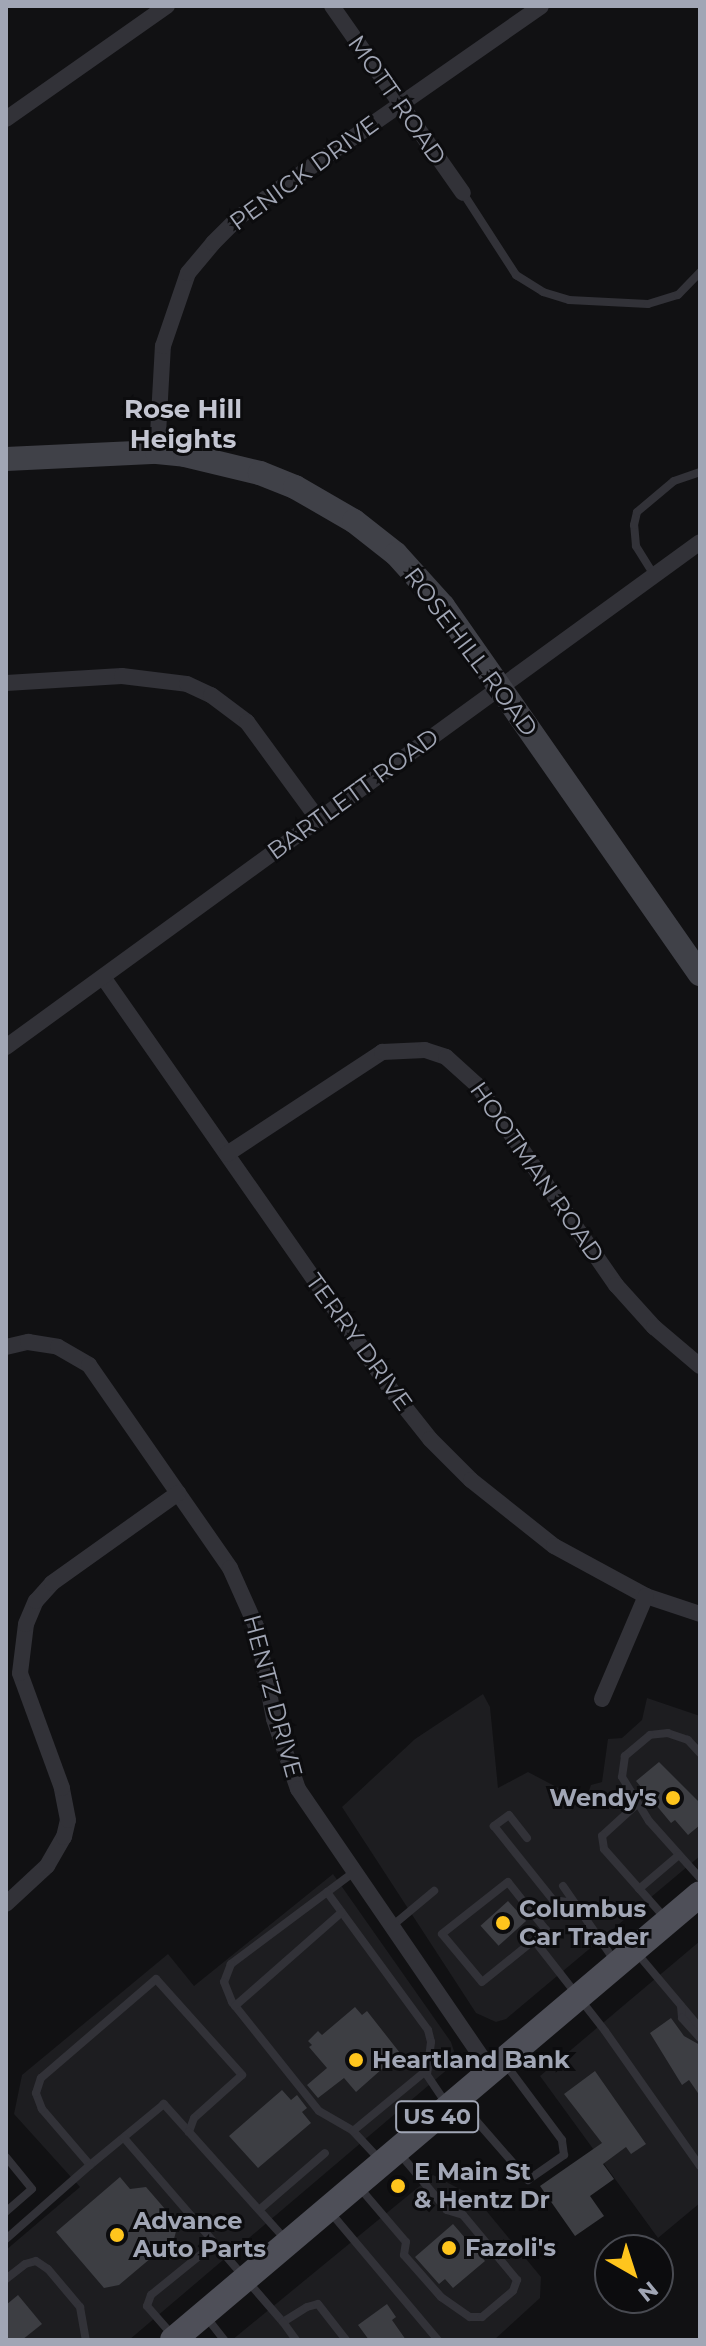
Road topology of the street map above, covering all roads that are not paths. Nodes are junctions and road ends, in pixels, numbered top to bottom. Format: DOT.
graph roads {
  1 [pos="167,6"];
  2 [pos="332,6"];
  3 [pos="541,6"];
  4 [pos="399,104"];
  5 [pos="6,119"];
  6 [pos="463,193"];
  7 [pos="700,272"];
  8 [pos="157,452"];
  9 [pos="6,459"];
  10 [pos="700,472"];
  11 [pos="700,542"];
  12 [pos="654,575"];
  13 [pos="6,683"];
  14 [pos="499,687"];
  15 [pos="318,819"];
  16 [pos="700,974"];
  17 [pos="103,977"];
  18 [pos="6,1047"];
  19 [pos="227,1154"];
  20 [pos="6,1347"];
  21 [pos="700,1366"];
  22 [pos="178,1493"];
  23 [pos="646,1596"];
  24 [pos="700,1614"];
  25 [pos="602,1699"];
  26 [pos="700,1753"];
  27 [pos="637,1804"];
  28 [pos="527,1838"];
  29 [pos="679,1855"];
  30 [pos="354,1872"];
  31 [pos="563,1886"];
  32 [pos="639,1889"];
  33 [pos="434,1891"];
  34 [pos="699,1893"];
  35 [pos="323,1894"];
  36 [pos="574,1903"];
  37 [pos="6,1904"];
  38 [pos="342,1912"];
  39 [pos="668,1921"];
  40 [pos="392,1927"];
  41 [pos="534,1940"];
  42 [pos="626,1957"];
  43 [pos="579,1997"];
  44 [pos="235,2006"];
  45 [pos="681,2006"];
  46 [pos="700,2028"];
  47 [pos="700,2038"];
  48 [pos="497,2066"];
  49 [pos="427,2070"];
  50 [pos="453,2103"];
  51 [pos="353,2131"];
  52 [pos="189,2132"];
  53 [pos="124,2138"];
  54 [pos="325,2153"];
  55 [pos="6,2157"];
  56 [pos="390,2157"];
  57 [pos="699,2162"];
  58 [pos="90,2165"];
  59 [pos="356,2185"];
  60 [pos="328,2209"];
  61 [pos="259,2210"];
  62 [pos="6,2212"];
  63 [pos="6,2239"];
  64 [pos="215,2243"];
  65 [pos="288,2243"];
  66 [pos="246,2278"];
  67 [pos="6,2279"];
  68 [pos="204,2314"];
  69 [pos="283,2322"];
  70 [pos="174,2339"];
  71 [pos="86,2340"];
  72 [pos="224,2340"];
  73 [pos="296,2340"];
  74 [pos="346,2340"];
  75 [pos="438,2340"];
  1 -- 5 [label="street"];
  2 -- 4 [label="street, MOTT ROAD"];
  3 -- 4 [label="street, PENICK DRIVE"];
  4 -- 6 [label="street, MOTT ROAD"];
  4 -- 8 [label="street, PENICK DRIVE"];
  6 -- 7 [label="lane"];
  8 -- 9 [label="street, ROSEHILL ROAD"];
  8 -- 14 [label="street, ROSEHILL ROAD"];
  10 -- 12 [label="lane"];
  11 -- 12 [label="street, BARTLETT ROAD"];
  12 -- 14 [label="street, BARTLETT ROAD"];
  13 -- 15 [label="street"];
  14 -- 15 [label="street, BARTLETT ROAD"];
  14 -- 16 [label="street, ROSEHILL ROAD"];
  15 -- 17 [label="street, BARTLETT ROAD"];
  17 -- 18 [label="street, BARTLETT ROAD"];
  17 -- 19 [label="street, TERRY DRIVE"];
  19 -- 21 [label="street, HOOTMAN ROAD"];
  19 -- 23 [label="street, TERRY DRIVE"];
  20 -- 22 [label="street, HENTZ DRIVE"];
  22 -- 30 [label="street, HENTZ DRIVE"];
  22 -- 37 [label="street"];
  23 -- 24 [label="street, TERRY DRIVE"];
  23 -- 25 [label="street"];
  26 -- 27 [label="lane"];
  27 -- 29 [label="lane"];
  27 -- 32 [label="lane"];
  28 -- 36 [label="lane"];
  29 -- 32 [label="lane"];
  29 -- 34 [label="lane"];
  30 -- 35 [label="lane"];
  30 -- 40 [label="street, HENTZ DRIVE"];
  31 -- 36 [label="lane"];
  32 -- 39 [label="lane"];
  33 -- 40 [label="lane"];
  34 -- 39 [label="main road, US 40"];
  35 -- 38 [label="lane"];
  35 -- 44 [label="lane"];
  36 -- 42 [label="lane"];
  38 -- 44 [label="lane"];
  38 -- 49 [label="lane"];
  39 -- 42 [label="main road, US 40"];
  40 -- 48 [label="street, HENTZ DRIVE"];
  41 -- 41 [label="lane"];
  41 -- 43 [label="lane"];
  42 -- 43 [label="main road, US 40"];
  42 -- 45 [label="lane"];
  43 -- 48 [label="main road, US 40"];
  43 -- 57 [label="lane"];
  44 -- 51 [label="lane"];
  45 -- 46 [label="lane"];
  45 -- 47 [label="lane"];
  48 -- 50 [label="main road, US 40"];
  48 -- 50 [label="lane"];
  49 -- 50 [label="lane"];
  49 -- 51 [label="lane"];
  50 -- 56 [label="main road, US 40"];
  51 -- 56 [label="lane"];
  52 -- 53 [label="lane"];
  52 -- 58 [label="lane"];
  52 -- 61 [label="lane"];
  53 -- 58 [label="lane"];
  53 -- 64 [label="lane"];
  54 -- 61 [label="lane"];
  55 -- 62 [label="lane"];
  56 -- 59 [label="main road, US 40"];
  56 -- 59 [label="lane"];
  58 -- 63 [label="lane"];
  59 -- 60 [label="main road, US 40"];
  60 -- 65 [label="main road, US 40"];
  60 -- 75 [label="lane"];
  61 -- 65 [label="lane"];
  64 -- 66 [label="lane"];
  64 -- 70 [label="lane"];
  65 -- 66 [label="main road, US 40"];
  66 -- 68 [label="main road, US 40"];
  66 -- 69 [label="lane"];
  67 -- 71 [label="lane"];
  68 -- 70 [label="main road, US 40"];
  68 -- 72 [label="lane"];
  69 -- 73 [label="lane"];
  69 -- 74 [label="lane"];
}
